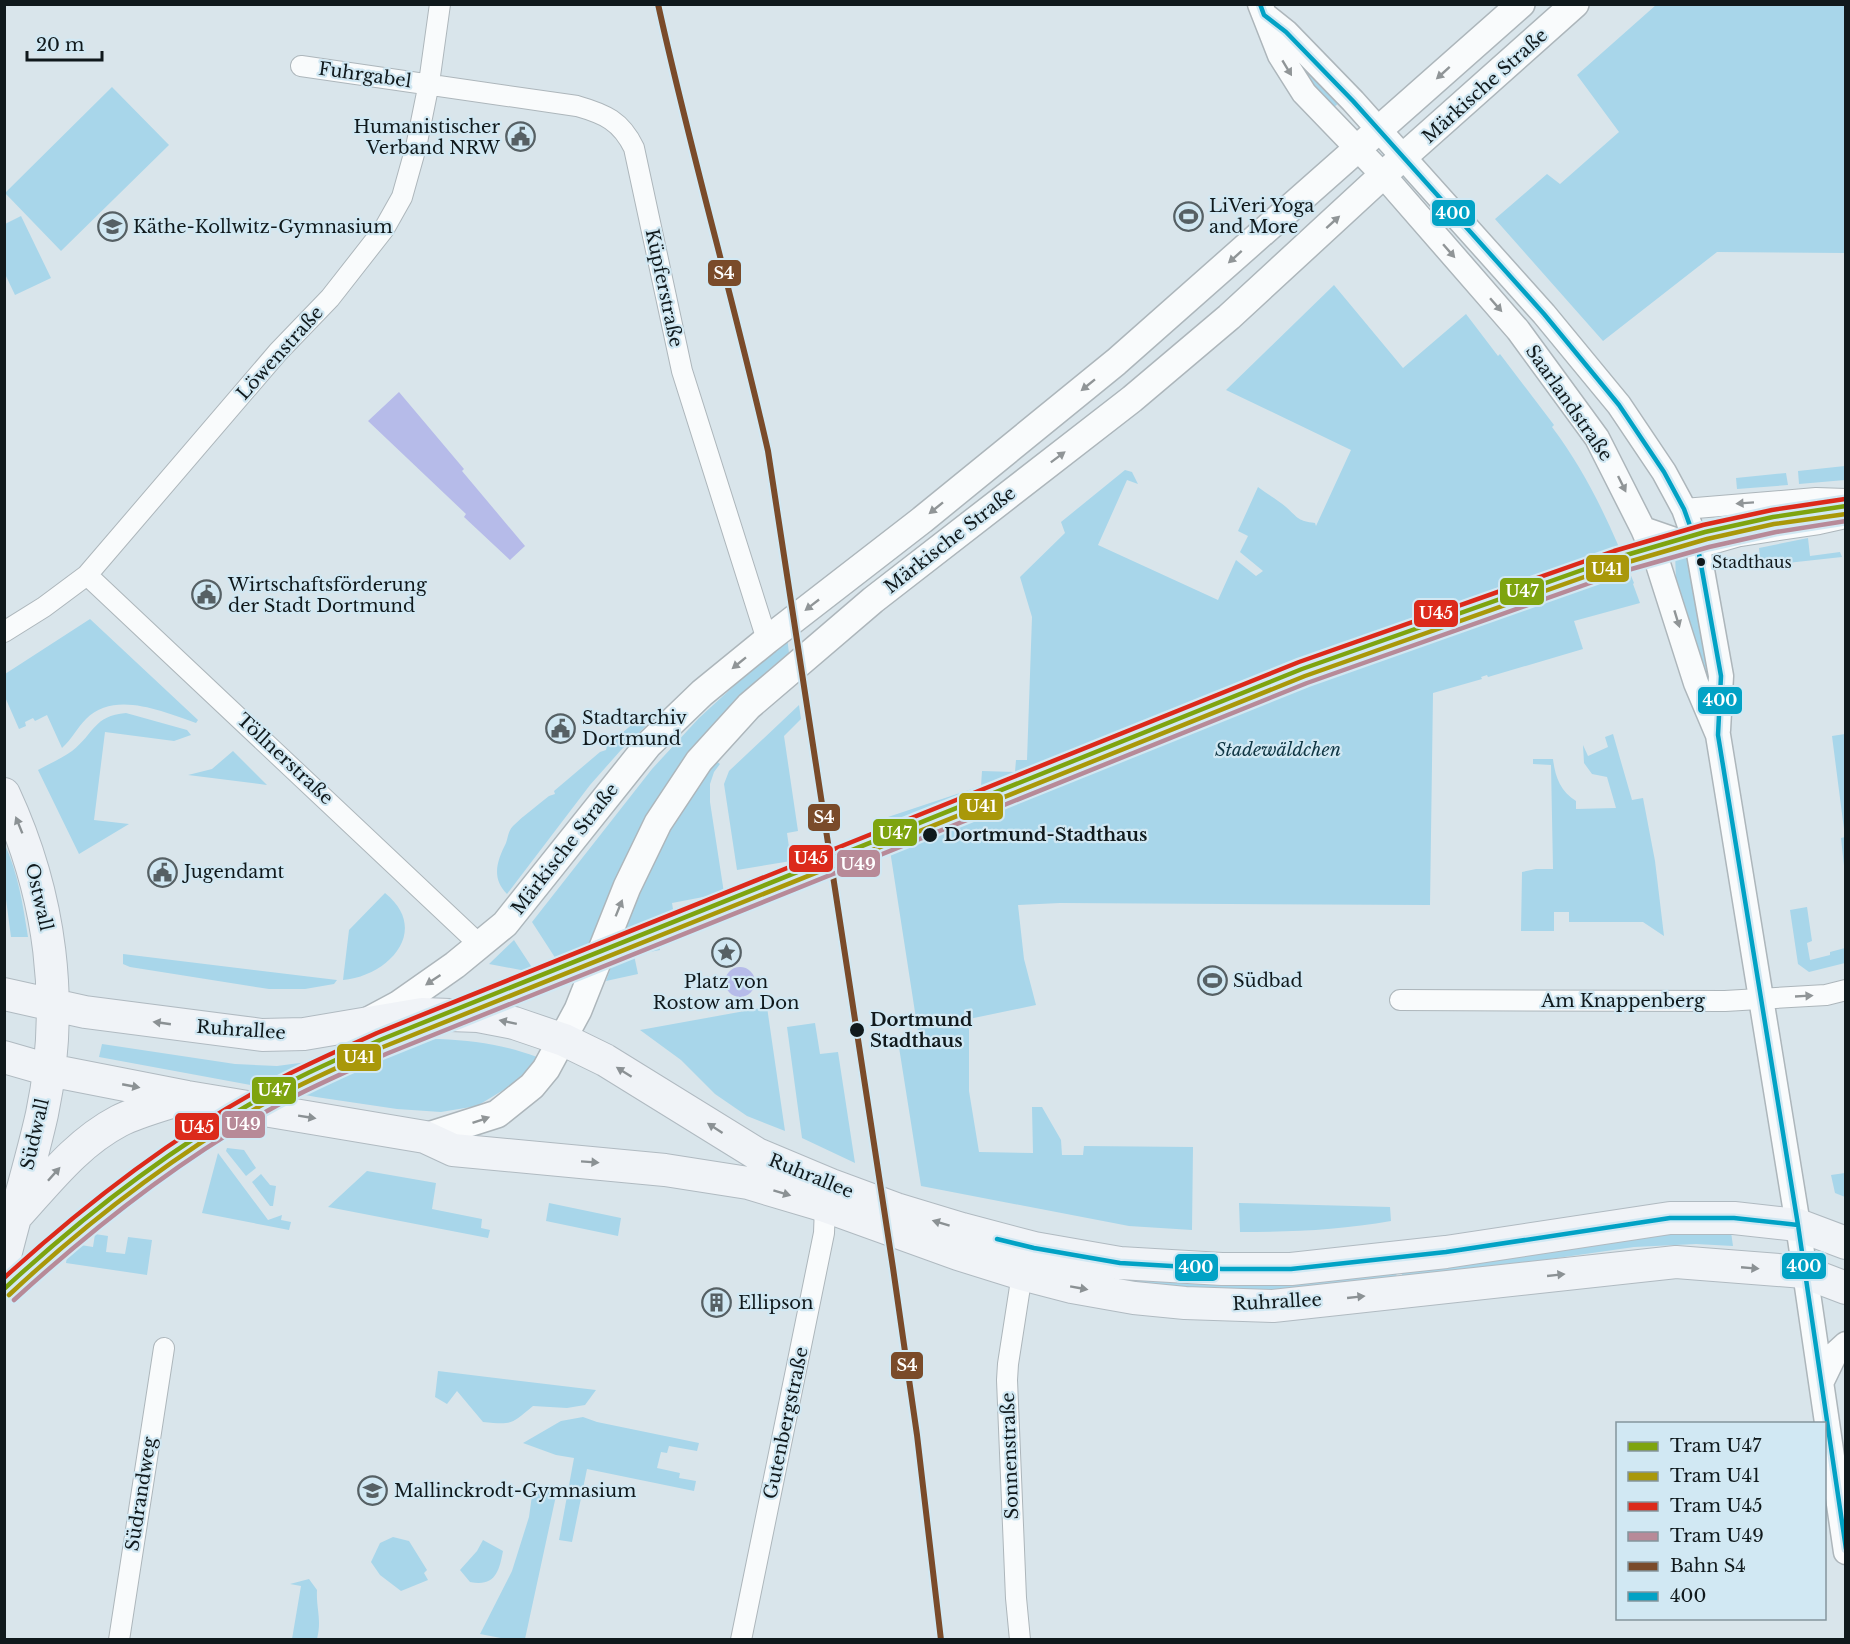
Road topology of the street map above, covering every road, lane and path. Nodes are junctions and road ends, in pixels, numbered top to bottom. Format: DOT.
graph roads {
  1 [pos="440,4"];
  2 [pos="1521,4"];
  3 [pos="1575,4"];
  4 [pos="1262,10"];
  5 [pos="301,66"];
  6 [pos="429,83"];
  7 [pos="1380,130"];
  8 [pos="1357,149"];
  9 [pos="1405,158"];
  10 [pos="1383,175"];
  11 [pos="1845,499"];
  12 [pos="1684,509"];
  13 [pos="1845,518"];
  14 [pos="1643,529"];
  15 [pos="1698,548"];
  16 [pos="87,574"];
  17 [pos="4,632"];
  18 [pos="767,640"];
  19 [pos="1718,735"];
  20 [pos="4,794"];
  21 [pos="481,946"];
  22 [pos="1845,990"];
  23 [pos="4,994"];
  24 [pos="1762,999"];
  25 [pos="1400,1000"];
  26 [pos="52,1005"];
  27 [pos="363,1023"];
  28 [pos="564,1040"];
  29 [pos="4,1057"];
  30 [pos="49,1070"];
  31 [pos="187,1097"];
  32 [pos="424,1137"];
  33 [pos="825,1206"];
  34 [pos="15,1218"];
  35 [pos="1798,1225"];
  36 [pos="1845,1243"];
  37 [pos="4,1260"];
  38 [pos="1804,1272"];
  39 [pos="1022,1274"];
  40 [pos="1845,1288"];
  41 [pos="1845,1344"];
  42 [pos="164,1348"];
  43 [pos="1822,1381"];
  44 [pos="1845,1552"];
  45 [pos="119,1640"];
  46 [pos="741,1640"];
  47 [pos="1020,1640"];
  1 -- 6 [label="street, Löwenstraße"];
  2 -- 7 [label="main road, Märkische Straße, one-way"];
  3 -- 9 [label="main road, Märkische Straße"];
  4 -- 7 [label="street, Saarlandstraße"];
  4 -- 8 [label="street, Saarlandstraße, one-way"];
  5 -- 6 [label="street, Fuhrgabel"];
  6 -- 16 [label="street, Löwenstraße"];
  6 -- 18 [label="street, Küpferstraße"];
  7 -- 8 [label="main road, Märkische Straße"];
  7 -- 9 [label="street, Saarlandstraße"];
  8 -- 10 [label="street, Saarlandstraße"];
  8 -- 18 [label="main road, Märkische Straße, one-way"];
  9 -- 10 [label="main road, Märkische Straße"];
  9 -- 12 [label="street, Saarlandstraße"];
  10 -- 14 [label="street, Saarlandstraße, one-way"];
  28 -- 10 [label="main road, Märkische Straße, one-way"];
  11 -- 12 [label="street, one-way"];
  12 -- 14 [label="street"];
  12 -- 15 [label="street, Saarlandstraße"];
  13 -- 15 [label="street"];
  14 -- 15 [label="street"];
  14 -- 19 [label="street, Saarlandstraße, one-way"];
  15 -- 19 [label="street, Saarlandstraße"];
  16 -- 17 [label="street, Löwenstraße"];
  16 -- 21 [label="street, Töllnerstraße"];
  18 -- 21 [label="main road, Märkische Straße, one-way"];
  19 -- 24 [label="street, Saarlandstraße"];
  26 -- 20 [label="main road, Ostwall, one-way"];
  21 -- 27 [label="main road, Märkische Straße, one-way"];
  24 -- 22 [label="street, Am Knappenberg, one-way"];
  23 -- 26 [label="main road, Ruhrallee"];
  24 -- 25 [label="street, Am Knappenberg"];
  24 -- 35 [label="street, Saarlandstraße"];
  27 -- 26 [label="main road, Ruhrallee, one-way"];
  26 -- 30 [label="main road, Südwall"];
  28 -- 27 [label="main road, Ruhrallee, one-way"];
  32 -- 28 [label="main road, Märkische Straße, one-way"];
  35 -- 28 [label="main road, Ruhrallee, one-way"];
  29 -- 30 [label="main road, Ruhrallee"];
  30 -- 31 [label="main road, Ruhrallee, one-way"];
  30 -- 34 [label="main road, Südwall"];
  31 -- 32 [label="main road, Ruhrallee, one-way"];
  34 -- 31 [label="main road, one-way"];
  32 -- 33 [label="main road, Ruhrallee, one-way"];
  33 -- 39 [label="main road, Ruhrallee"];
  33 -- 46 [label="street, Gutenbergstraße"];
  34 -- 37 [label="main road, Südwall"];
  35 -- 36 [label="main road, Ruhrallee"];
  35 -- 38 [label="street, Saarlandstraße"];
  39 -- 38 [label="main road, Ruhrallee, one-way"];
  38 -- 40 [label="main road, Ruhrallee"];
  38 -- 43 [label="street, Saarlandstraße"];
  39 -- 47 [label="street, Sonnenstraße"];
  41 -- 43 [label="street"];
  42 -- 45 [label="street, Südrandweg"];
  43 -- 44 [label="street, Saarlandstraße"];
}
